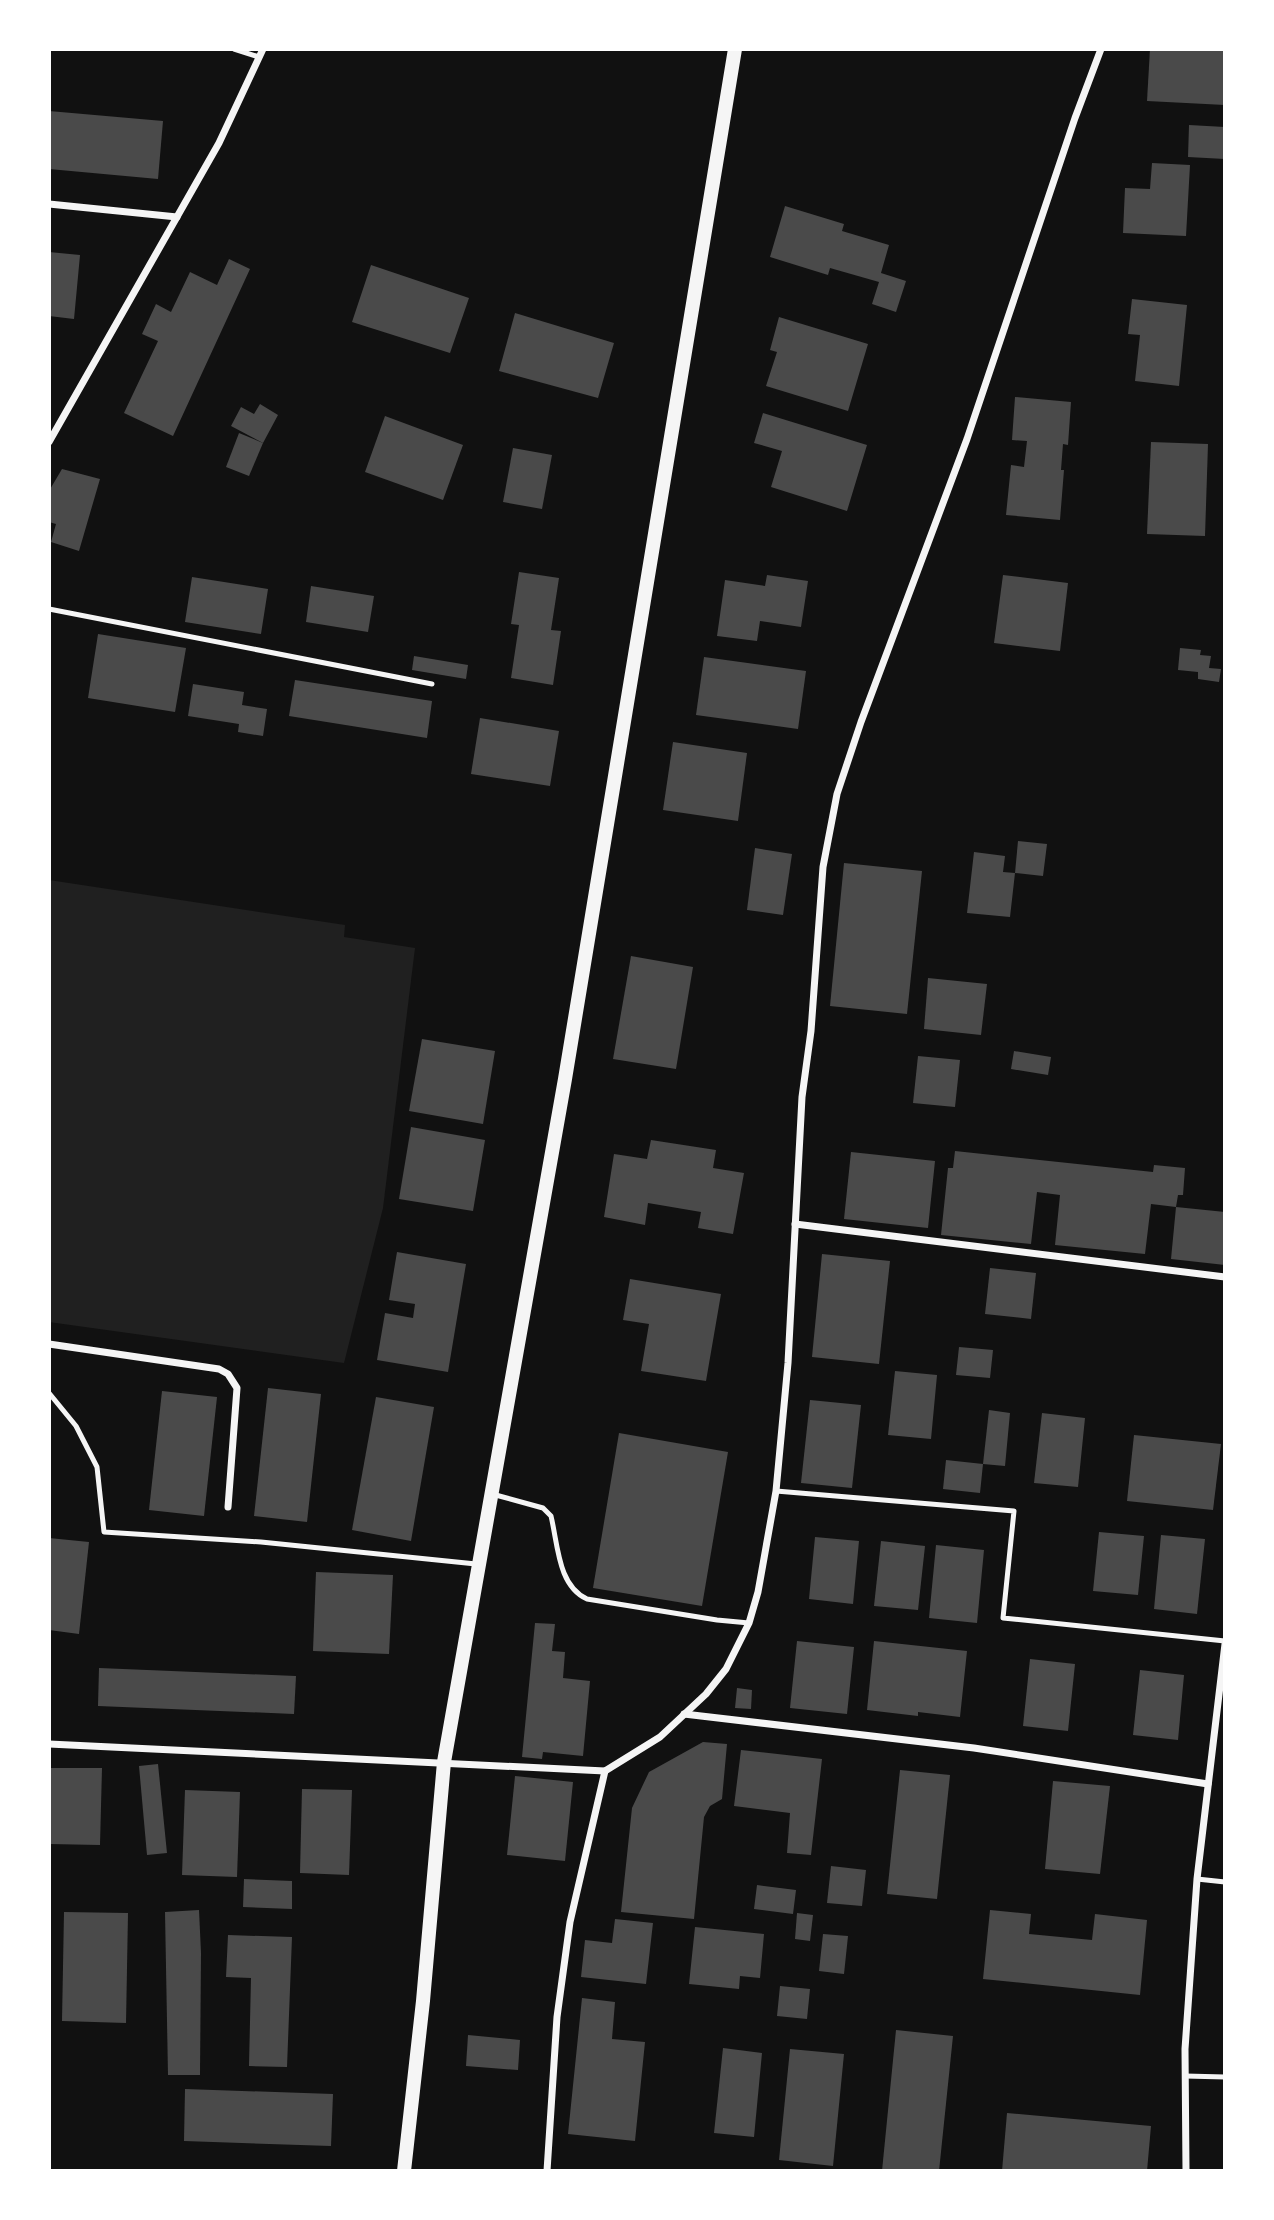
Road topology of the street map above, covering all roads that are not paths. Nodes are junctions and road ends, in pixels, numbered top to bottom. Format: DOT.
graph roads {
  1 [pos="234,49"];
  2 [pos="262,49"];
  3 [pos="735,49"];
  4 [pos="1101,49"];
  5 [pos="259,57"];
  6 [pos="49,204"];
  7 [pos="177,217"];
  8 [pos="49,442"];
  9 [pos="49,609"];
  10 [pos="432,684"];
  11 [pos="795,1224"];
  12 [pos="1225,1277"];
  13 [pos="49,1344"];
  14 [pos="49,1394"];
  15 [pos="776,1491"];
  16 [pos="492,1494"];
  17 [pos="228,1507"];
  18 [pos="479,1564"];
  19 [pos="749,1623"];
  20 [pos="1225,1642"];
  21 [pos="684,1714"];
  22 [pos="49,1744"];
  23 [pos="444,1762"];
  24 [pos="605,1771"];
  25 [pos="1208,1784"];
  26 [pos="1197,1879"];
  27 [pos="1225,1882"];
  28 [pos="1185,2076"];
  29 [pos="1225,2077"];
  30 [pos="404,2171"];
  31 [pos="547,2171"];
  32 [pos="1185,2171"];
  1 -- 5 [label="lane"];
  2 -- 5 [label="street"];
  3 -- 16 [label="main road"];
  4 -- 11 [label="street"];
  5 -- 7 [label="street"];
  6 -- 7 [label="street"];
  7 -- 8 [label="street"];
  9 -- 10 [label="lane"];
  11 -- 12 [label="street"];
  11 -- 15 [label="street"];
  13 -- 17 [label="street"];
  14 -- 18 [label="lane"];
  15 -- 19 [label="street"];
  15 -- 20 [label="lane"];
  16 -- 18 [label="main road"];
  16 -- 19 [label="lane"];
  18 -- 23 [label="main road"];
  19 -- 21 [label="street"];
  20 -- 25 [label="street"];
  21 -- 24 [label="street"];
  21 -- 25 [label="street"];
  22 -- 23 [label="street"];
  23 -- 24 [label="street"];
  23 -- 30 [label="main road"];
  24 -- 31 [label="street"];
  25 -- 26 [label="street"];
  26 -- 27 [label="lane"];
  26 -- 28 [label="street"];
  28 -- 29 [label="lane"];
  28 -- 32 [label="street"];
}
